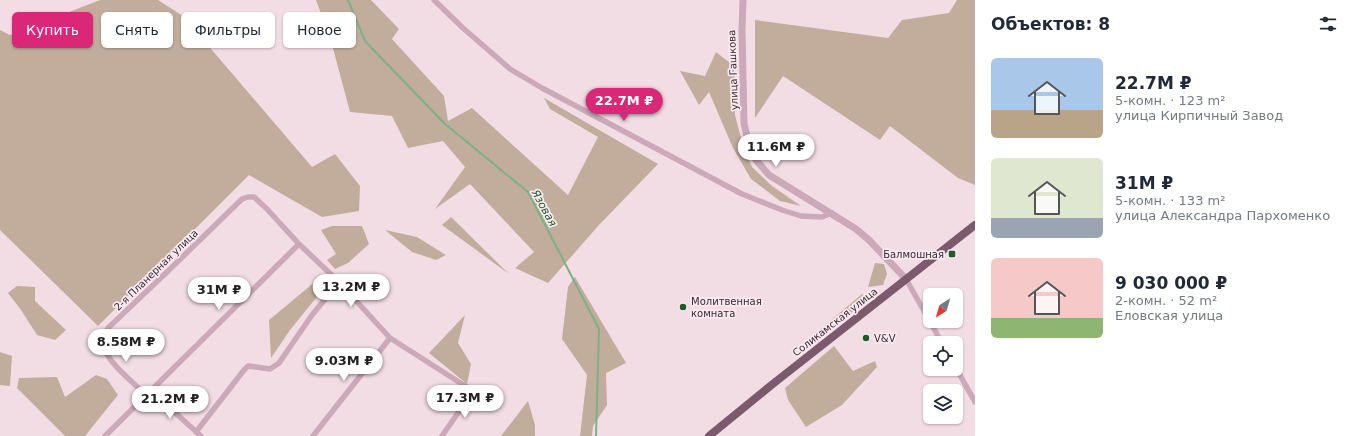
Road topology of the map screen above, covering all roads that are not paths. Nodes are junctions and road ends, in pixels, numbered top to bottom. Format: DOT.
graph roads {
  1 [pos="434,0"];
  2 [pos="743,0"];
  3 [pos="832,213"];
  4 [pos="975,225"];
  5 [pos="299,244"];
  6 [pos="906,280"];
  7 [pos="339,282"];
  8 [pos="938,336"];
  9 [pos="390,338"];
  10 [pos="960,376"];
  11 [pos="149,393"];
  12 [pos="975,402"];
  13 [pos="198,434"];
  14 [pos="106,436"];
  15 [pos="313,436"];
  16 [pos="442,436"];
  17 [pos="709,436"];
  1 -- 3 [label="street"];
  2 -- 3 [label="street, улица Гашкова"];
  3 -- 6 [label="street, улица Гашкова"];
  4 -- 6 [label="main road, Соликамская улица"];
  5 -- 7 [label="street"];
  5 -- 11 [label="street"];
  5 -- 11 [label="street, 2-я Планерная улица"];
  6 -- 8 [label="street"];
  6 -- 17 [label="main road, Соликамская улица"];
  7 -- 9 [label="street"];
  7 -- 13 [label="street"];
  9 -- 15 [label="street"];
  9 -- 16 [label="street"];
  10 -- 12 [label="street"];
  11 -- 13 [label="street, 2-я Планерная улица"];
  11 -- 14 [label="street"];
}
